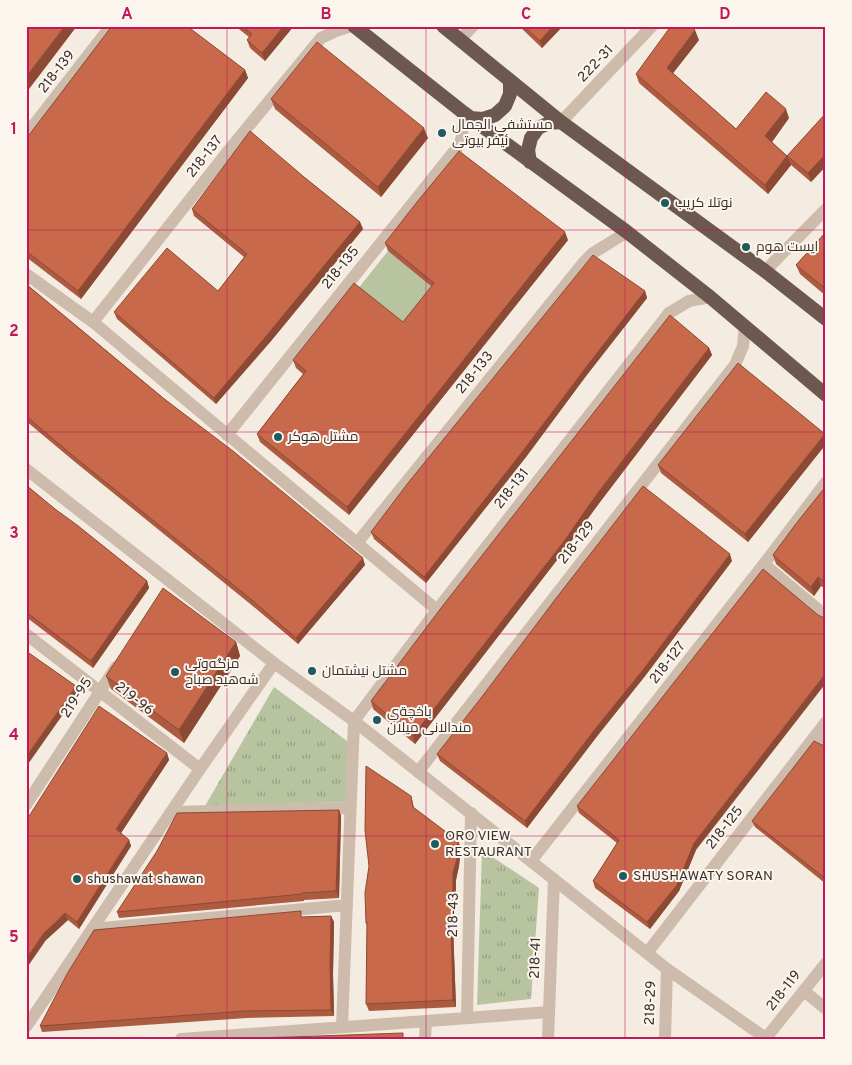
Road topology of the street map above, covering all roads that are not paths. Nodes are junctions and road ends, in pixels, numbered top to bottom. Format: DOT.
graph roads {
  1 [pos="111,26"];
  2 [pos="352,26"];
  3 [pos="443,26"];
  4 [pos="473,26"];
  5 [pos="652,26"];
  6 [pos="460,40"];
  7 [pos="510,81"];
  8 [pos="467,116"];
  9 [pos="561,122"];
  10 [pos="26,135"];
  11 [pos="530,162"];
  12 [pos="826,209"];
  13 [pos="627,232"];
  14 [pos="765,270"];
  15 [pos="26,274"];
  16 [pos="710,297"];
  17 [pos="826,319"];
  18 [pos="93,322"];
  19 [pos="744,326"];
  20 [pos="826,395"];
  21 [pos="227,435"];
  22 [pos="26,469"];
  23 [pos="826,482"];
  24 [pos="358,543"];
  25 [pos="764,564"];
  26 [pos="437,610"];
  27 [pos="826,616"];
  28 [pos="26,634"];
  29 [pos="120,660"];
  30 [pos="274,663"];
  31 [pos="100,691"];
  32 [pos="354,721"];
  33 [pos="826,722"];
  34 [pos="815,736"];
  35 [pos="826,744"];
  36 [pos="200,769"];
  37 [pos="418,772"];
  38 [pos="26,806"];
  39 [pos="350,808"];
  40 [pos="171,812"];
  41 [pos="471,813"];
  42 [pos="531,861"];
  43 [pos="554,879"];
  44 [pos="347,905"];
  45 [pos="92,928"];
  46 [pos="647,953"];
  47 [pos="826,963"];
  48 [pos="668,968"];
  49 [pos="804,991"];
  50 [pos="826,1009"];
  51 [pos="549,1012"];
  52 [pos="467,1018"];
  53 [pos="426,1021"];
  54 [pos="26,1027"];
  55 [pos="342,1027"];
  56 [pos="181,1039"];
  57 [pos="425,1039"];
  58 [pos="548,1039"];
  59 [pos="665,1039"];
  60 [pos="767,1039"];
  1 -- 10 [label="street, 218-139"];
  2 -- 8 [label="highway"];
  2 -- 18 [label="street, 218-137"];
  3 -- 6 [label="highway"];
  4 -- 6 [label="street"];
  5 -- 9 [label="street, 222-31"];
  6 -- 7 [label="highway"];
  7 -- 8 [label="highway"];
  7 -- 9 [label="highway"];
  8 -- 11 [label="highway"];
  8 -- 21 [label="street, 218-135"];
  9 -- 11 [label="highway"];
  9 -- 14 [label="highway"];
  11 -- 13 [label="highway"];
  12 -- 14 [label="street"];
  13 -- 16 [label="highway"];
  13 -- 24 [label="street, 218-133"];
  14 -- 17 [label="highway"];
  15 -- 18 [label="street"];
  16 -- 19 [label="highway"];
  16 -- 26 [label="street, 218-131"];
  18 -- 21 [label="street"];
  19 -- 20 [label="highway"];
  19 -- 37 [label="street, 218-129"];
  21 -- 24 [label="street"];
  22 -- 30 [label="street"];
  23 -- 25 [label="street, 218-127"];
  24 -- 26 [label="street"];
  25 -- 27 [label="street"];
  25 -- 42 [label="street, 218-127"];
  26 -- 32 [label="street, 218-131"];
  28 -- 31 [label="street, 219-96"];
  29 -- 31 [label="street, 219-95"];
  30 -- 32 [label="street"];
  30 -- 36 [label="street"];
  31 -- 36 [label="street, 219-96"];
  31 -- 38 [label="street, 219-95"];
  32 -- 37 [label="street"];
  32 -- 39 [label="street"];
  33 -- 34 [label="street, 218-125"];
  34 -- 35 [label="street"];
  34 -- 46 [label="street, 218-125"];
  36 -- 40 [label="street"];
  37 -- 41 [label="street"];
  39 -- 40 [label="street"];
  39 -- 44 [label="street"];
  40 -- 45 [label="street"];
  41 -- 42 [label="street"];
  41 -- 52 [label="street, 218-43"];
  42 -- 43 [label="street"];
  43 -- 46 [label="street"];
  43 -- 51 [label="street, 218-41"];
  44 -- 45 [label="street"];
  44 -- 55 [label="street"];
  45 -- 54 [label="street"];
  46 -- 48 [label="street"];
  47 -- 49 [label="street, 218-119"];
  48 -- 59 [label="street, 218-29"];
  48 -- 60 [label="street"];
  49 -- 50 [label="street"];
  49 -- 60 [label="street, 218-119"];
  51 -- 52 [label="street"];
  51 -- 58 [label="street, 218-41"];
  52 -- 53 [label="street"];
  53 -- 55 [label="street"];
  53 -- 57 [label="street"];
  55 -- 56 [label="street"];
}
